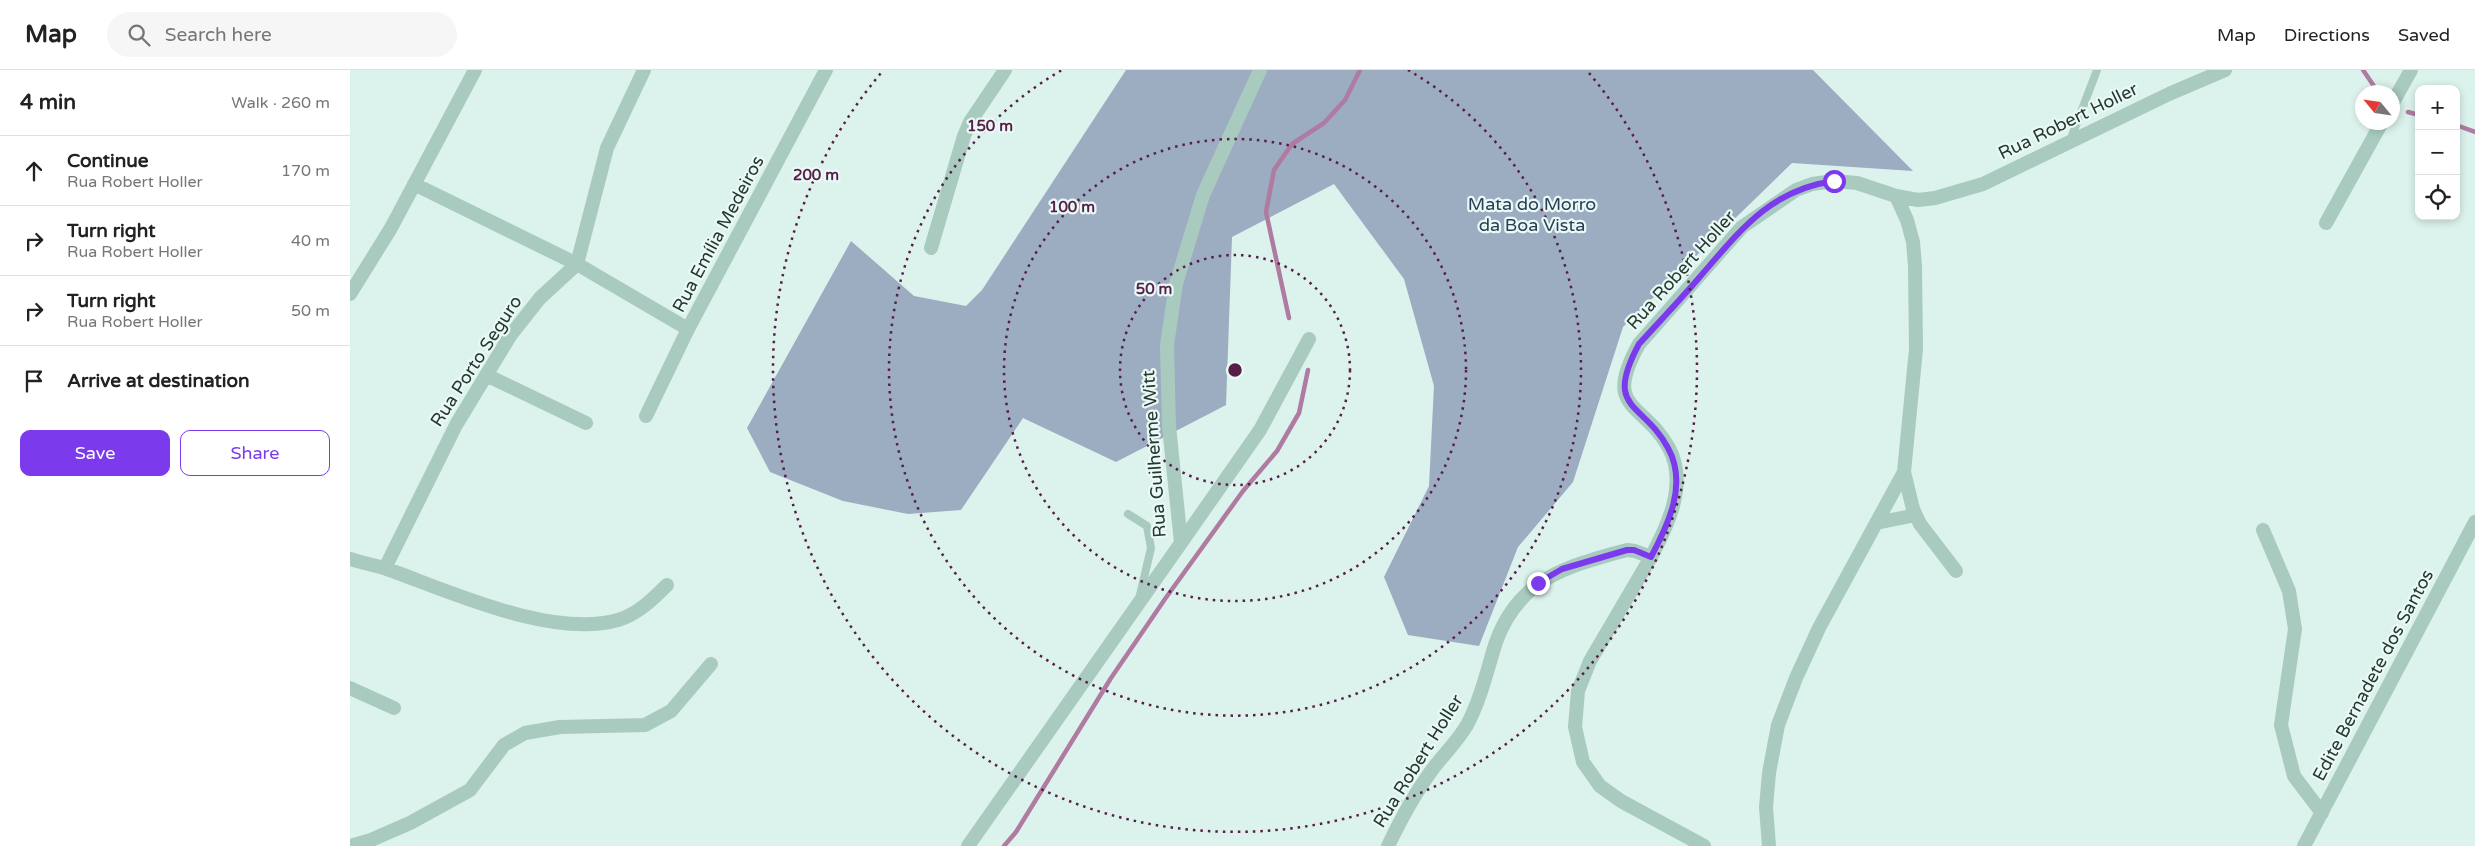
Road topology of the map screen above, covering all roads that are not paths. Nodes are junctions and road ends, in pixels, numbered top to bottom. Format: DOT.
graph roads {
  1 [pos="475,70"];
  2 [pos="644,70"];
  3 [pos="826,70"];
  4 [pos="1005,70"];
  5 [pos="1260,70"];
  6 [pos="2096,70"];
  7 [pos="2226,70"];
  8 [pos="2412,70"];
  9 [pos="2400,90"];
  10 [pos="2378,130"];
  11 [pos="2070,142"];
  12 [pos="414,184"];
  13 [pos="1896,196"];
  14 [pos="2326,223"];
  15 [pos="931,248"];
  16 [pos="577,264"];
  17 [pos="350,294"];
  18 [pos="688,329"];
  19 [pos="1309,339"];
  20 [pos="486,375"];
  21 [pos="646,416"];
  22 [pos="586,423"];
  23 [pos="1904,472"];
  24 [pos="1128,514"];
  25 [pos="1916,514"];
  26 [pos="2475,522"];
  27 [pos="1876,523"];
  28 [pos="2263,530"];
  29 [pos="1181,543"];
  30 [pos="1651,557"];
  31 [pos="350,559"];
  32 [pos="385,568"];
  33 [pos="1956,571"];
  34 [pos="667,585"];
  35 [pos="1138,604"];
  36 [pos="710,664"];
  37 [pos="350,688"];
  38 [pos="394,708"];
  39 [pos="2322,813"];
  40 [pos="350,846"];
  41 [pos="968,846"];
  42 [pos="1388,846"];
  43 [pos="1704,846"];
  44 [pos="1769,846"];
  45 [pos="2304,846"];
  1 -- 12 [label="street"];
  2 -- 16 [label="street"];
  3 -- 18 [label="street, Rua Emília Medeiros"];
  4 -- 15 [label="street"];
  5 -- 29 [label="street, Rua Guilherme Witt"];
  6 -- 11 [label="lane"];
  7 -- 11 [label="street, Rua Robert Holler"];
  8 -- 9 [label="street"];
  10 -- 14 [label="street"];
  11 -- 13 [label="street, Rua Robert Holler"];
  12 -- 16 [label="street"];
  12 -- 17 [label="street"];
  13 -- 23 [label="street"];
  13 -- 30 [label="street, Rua Robert Holler"];
  16 -- 18 [label="street"];
  16 -- 20 [label="street, Rua Porto Seguro"];
  18 -- 21 [label="street, Rua Emília Medeiros"];
  19 -- 29 [label="street"];
  20 -- 22 [label="street"];
  20 -- 32 [label="street, Rua Porto Seguro"];
  23 -- 25 [label="street"];
  23 -- 27 [label="street"];
  24 -- 35 [label="lane"];
  25 -- 27 [label="street"];
  25 -- 33 [label="street"];
  26 -- 39 [label="street, Edite Bernadete dos Santos"];
  27 -- 44 [label="street"];
  28 -- 39 [label="street"];
  29 -- 35 [label="street, Rua Guilherme Witt"];
  30 -- 42 [label="street, Rua Robert Holler"];
  30 -- 43 [label="street"];
  31 -- 32 [label="street"];
  32 -- 34 [label="street"];
  35 -- 41 [label="street, Rua Guilherme Witt"];
  36 -- 40 [label="street"];
  37 -- 38 [label="street"];
  39 -- 45 [label="street, Edite Bernadete dos Santos"];
}
